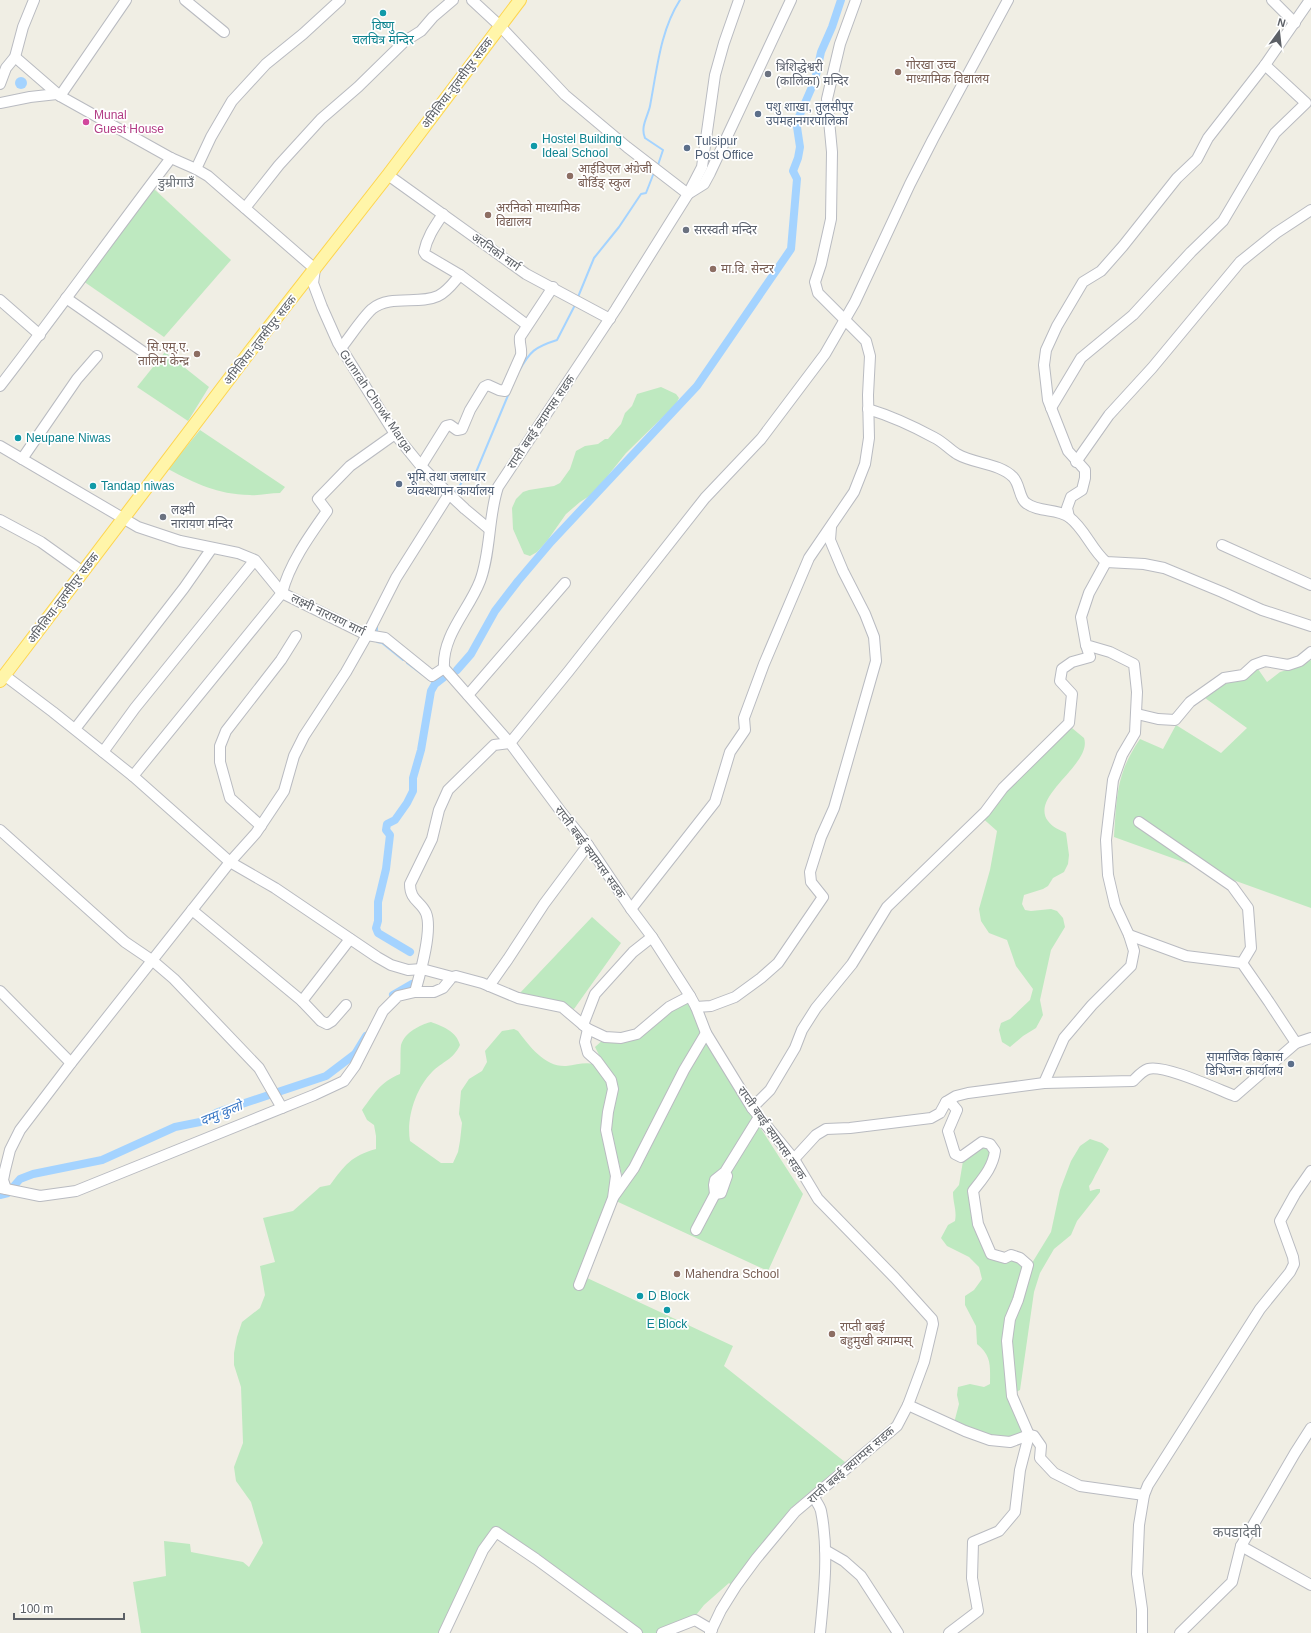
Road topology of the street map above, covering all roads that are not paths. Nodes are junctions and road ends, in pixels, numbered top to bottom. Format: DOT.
graph roads {
  1 [pos="34,0"];
  2 [pos="126,0"];
  3 [pos="185,0"];
  4 [pos="453,0"];
  5 [pos="472,0"];
  6 [pos="520,0"];
  7 [pos="739,0"];
  8 [pos="791,0"];
  9 [pos="856,0"];
  10 [pos="1008,0"];
  11 [pos="1272,0"];
  12 [pos="1310,0"];
  13 [pos="337,1"];
  14 [pos="1295,22"];
  15 [pos="500,26"];
  16 [pos="224,32"];
  17 [pos="15,57"];
  18 [pos="1265,65"];
  19 [pos="0,84"];
  20 [pos="58,95"];
  21 [pos="0,103"];
  22 [pos="171,158"];
  23 [pos="196,169"];
  24 [pos="388,175"];
  25 [pos="688,194"];
  26 [pos="245,208"];
  27 [pos="1311,210"];
  28 [pos="443,214"];
  29 [pos="315,269"];
  30 [pos="460,275"];
  31 [pos="553,287"];
  32 [pos="66,298"];
  33 [pos="0,300"];
  34 [pos="610,319"];
  35 [pos="846,320"];
  36 [pos="527,325"];
  37 [pos="40,335"];
  38 [pos="341,348"];
  39 [pos="97,356"];
  40 [pos="152,358"];
  41 [pos="0,386"];
  42 [pos="868,408"];
  43 [pos="1051,408"];
  44 [pos="395,434"];
  45 [pos="0,446"];
  46 [pos="22,459"];
  47 [pos="1076,462"];
  48 [pos="421,466"];
  49 [pos="449,494"];
  50 [pos="1069,517"];
  51 [pos="123,519"];
  52 [pos="0,520"];
  53 [pos="832,524"];
  54 [pos="489,528"];
  55 [pos="1222,545"];
  56 [pos="212,548"];
  57 [pos="254,561"];
  58 [pos="1106,562"];
  59 [pos="83,572"];
  60 [pos="565,583"];
  61 [pos="1311,585"];
  62 [pos="282,593"];
  63 [pos="1311,626"];
  64 [pos="367,635"];
  65 [pos="296,636"];
  66 [pos="1086,645"];
  67 [pos="1311,652"];
  68 [pos="444,668"];
  69 [pos="2,678"];
  70 [pos="468,695"];
  71 [pos="1137,714"];
  72 [pos="74,729"];
  73 [pos="510,743"];
  74 [pos="102,752"];
  75 [pos="133,776"];
  76 [pos="1140,822"];
  77 [pos="261,826"];
  78 [pos="0,830"];
  79 [pos="588,845"];
  80 [pos="230,862"];
  81 [pos="631,909"];
  82 [pos="192,910"];
  83 [pos="1129,935"];
  84 [pos="652,937"];
  85 [pos="350,939"];
  86 [pos="153,961"];
  87 [pos="1242,963"];
  88 [pos="422,969"];
  89 [pos="452,977"];
  90 [pos="489,986"];
  91 [pos="0,992"];
  92 [pos="415,992"];
  93 [pos="690,996"];
  94 [pos="302,1001"];
  95 [pos="346,1004"];
  96 [pos="696,1007"];
  97 [pos="585,1027"];
  98 [pos="706,1033"];
  99 [pos="1311,1038"];
  100 [pos="1296,1043"];
  101 [pos="71,1063"];
  102 [pos="1044,1083"];
  103 [pos="946,1102"];
  104 [pos="282,1108"];
  105 [pos="752,1108"];
  106 [pos="759,1117"];
  107 [pos="794,1159"];
  108 [pos="1311,1171"];
  109 [pos="3,1188"];
  110 [pos="614,1198"];
  111 [pos="696,1230"];
  112 [pos="579,1285"];
  113 [pos="908,1405"];
  114 [pos="1311,1430"];
  115 [pos="1029,1436"];
  116 [pos="1144,1495"];
  117 [pos="814,1497"];
  118 [pos="1241,1546"];
  119 [pos="825,1550"];
  120 [pos="1311,1585"];
  121 [pos="894,1631"];
  122 [pos="711,1632"];
  123 [pos="444,1633"];
  124 [pos="637,1633"];
  125 [pos="662,1633"];
  126 [pos="820,1633"];
  127 [pos="950,1633"];
  128 [pos="1142,1633"];
  129 [pos="1180,1633"];
  1 -- 17 [label="street"];
  2 -- 20 [label="street"];
  3 -- 16 [label="street"];
  4 -- 26 [label="street"];
  5 -- 15 [label="street"];
  6 -- 15 [label="main road, अमिलिया-तुलसीपुर सडक"];
  7 -- 25 [label="street, राप्ती बबई क्याम्पस सडक"];
  8 -- 25 [label="street"];
  9 -- 35 [label="street"];
  10 -- 35 [label="street"];
  11 -- 14 [label="street"];
  12 -- 14 [label="street"];
  13 -- 23 [label="street"];
  14 -- 18 [label="street"];
  15 -- 24 [label="main road, अमिलिया-तुलसीपुर सडक"];
  15 -- 25 [label="street"];
  17 -- 19 [label="street"];
  17 -- 20 [label="street"];
  18 -- 43 [label="street"];
  18 -- 43 [label="street"];
  20 -- 21 [label="street"];
  20 -- 22 [label="street"];
  22 -- 23 [label="street"];
  22 -- 32 [label="street"];
  23 -- 26 [label="street"];
  24 -- 28 [label="street, अरनिको मार्ग"];
  24 -- 29 [label="main road, अमिलिया-तुलसीपुर सडक"];
  25 -- 34 [label="street, राप्ती बबई क्याम्पस सडक"];
  26 -- 29 [label="street"];
  27 -- 47 [label="street"];
  28 -- 30 [label="street"];
  28 -- 31 [label="street, अरनिको मार्ग"];
  29 -- 38 [label="street, Gumrah Chowk Marga"];
  29 -- 51 [label="main road, अमिलिया-तुलसीपुर सडक"];
  30 -- 36 [label="street"];
  30 -- 38 [label="street"];
  31 -- 34 [label="street, अरनिको मार्ग"];
  31 -- 36 [label="street"];
  32 -- 37 [label="street"];
  32 -- 40 [label="street"];
  33 -- 37 [label="street"];
  34 -- 54 [label="street, राप्ती बबई क्याम्पस सडक"];
  35 -- 42 [label="street"];
  35 -- 73 [label="street"];
  36 -- 48 [label="street"];
  37 -- 41 [label="street"];
  38 -- 44 [label="street, Gumrah Chowk Marga"];
  39 -- 46 [label="street"];
  42 -- 50 [label="street"];
  42 -- 53 [label="street"];
  43 -- 47 [label="street"];
  44 -- 48 [label="street, Gumrah Chowk Marga"];
  44 -- 62 [label="street"];
  45 -- 46 [label="street, लक्ष्मी नारायण मार्ग"];
  46 -- 51 [label="street, लक्ष्मी नारायण मार्ग"];
  47 -- 50 [label="street"];
  48 -- 49 [label="street, Gumrah Chowk Marga"];
  49 -- 54 [label="street, Gumrah Chowk Marga"];
  49 -- 64 [label="street"];
  50 -- 58 [label="street"];
  51 -- 56 [label="street, लक्ष्मी नारायण मार्ग"];
  51 -- 59 [label="main road, अमिलिया-तुलसीपुर सडक"];
  52 -- 59 [label="street"];
  53 -- 81 [label="street"];
  53 -- 96 [label="street"];
  54 -- 68 [label="street, राप्ती बबई क्याम्पस सडक"];
  55 -- 61 [label="street"];
  56 -- 57 [label="street, लक्ष्मी नारायण मार्ग"];
  56 -- 72 [label="street"];
  57 -- 62 [label="street, लक्ष्मी नारायण मार्ग"];
  57 -- 74 [label="street"];
  58 -- 63 [label="street"];
  58 -- 66 [label="street"];
  59 -- 69 [label="main road, अमिलिया-तुलसीपुर सडक"];
  60 -- 70 [label="street"];
  62 -- 64 [label="street, लक्ष्मी नारायण मार्ग"];
  62 -- 75 [label="street"];
  64 -- 68 [label="street, लक्ष्मी नारायण मार्ग"];
  64 -- 77 [label="street"];
  65 -- 77 [label="street"];
  66 -- 71 [label="street"];
  66 -- 105 [label="street"];
  67 -- 71 [label="street"];
  68 -- 70 [label="street, राप्ती बबई क्याम्पस सडक"];
  69 -- 72 [label="street"];
  70 -- 73 [label="street, राप्ती बबई क्याम्पस सडक"];
  71 -- 83 [label="street"];
  72 -- 74 [label="street"];
  73 -- 79 [label="street, राप्ती बबई क्याम्पस सडक"];
  73 -- 88 [label="street"];
  74 -- 75 [label="street"];
  75 -- 80 [label="street"];
  76 -- 87 [label="street"];
  77 -- 80 [label="street"];
  78 -- 86 [label="street"];
  79 -- 81 [label="street, राप्ती बबई क्याम्पस सडक"];
  79 -- 90 [label="street"];
  80 -- 82 [label="street"];
  80 -- 85 [label="street"];
  81 -- 84 [label="street, राप्ती बबई क्याम्पस सडक"];
  82 -- 86 [label="street"];
  82 -- 94 [label="street"];
  83 -- 87 [label="street"];
  83 -- 102 [label="street"];
  84 -- 93 [label="street, राप्ती बबई क्याम्पस सडक"];
  84 -- 97 [label="street"];
  85 -- 88 [label="street"];
  85 -- 94 [label="street"];
  86 -- 101 [label="street"];
  86 -- 104 [label="street"];
  87 -- 100 [label="street"];
  88 -- 89 [label="street"];
  88 -- 92 [label="street"];
  89 -- 90 [label="street"];
  89 -- 92 [label="street"];
  90 -- 97 [label="street"];
  91 -- 101 [label="street"];
  92 -- 104 [label="street"];
  93 -- 96 [label="street, राप्ती बबई क्याम्पस सडक"];
  93 -- 97 [label="street"];
  94 -- 95 [label="street"];
  96 -- 98 [label="street, राप्ती बबई क्याम्पस सडक"];
  97 -- 110 [label="street"];
  98 -- 105 [label="street, राप्ती बबई क्याम्पस सडक"];
  98 -- 110 [label="street"];
  99 -- 100 [label="street"];
  100 -- 102 [label="street"];
  101 -- 109 [label="street"];
  102 -- 103 [label="street"];
  103 -- 107 [label="street"];
  103 -- 115 [label="street"];
  104 -- 109 [label="street"];
  105 -- 106 [label="street, राप्ती बबई क्याम्पस सडक"];
  106 -- 107 [label="street, राप्ती बबई क्याम्पस सडक"];
  106 -- 111 [label="street"];
  107 -- 113 [label="street, राप्ती बबई क्याम्पस सडक"];
  108 -- 116 [label="street"];
  110 -- 112 [label="street"];
  113 -- 115 [label="street"];
  113 -- 117 [label="street, राप्ती बबई क्याम्पस सडक"];
  114 -- 118 [label="street"];
  115 -- 116 [label="street"];
  115 -- 127 [label="street"];
  116 -- 128 [label="street"];
  117 -- 119 [label="street"];
  117 -- 122 [label="street, राप्ती बबई क्याम्पस सडक"];
  118 -- 120 [label="street"];
  118 -- 129 [label="street"];
  119 -- 121 [label="street"];
  119 -- 126 [label="street"];
  122 -- 125 [label="street"];
  123 -- 124 [label="street"];
}
